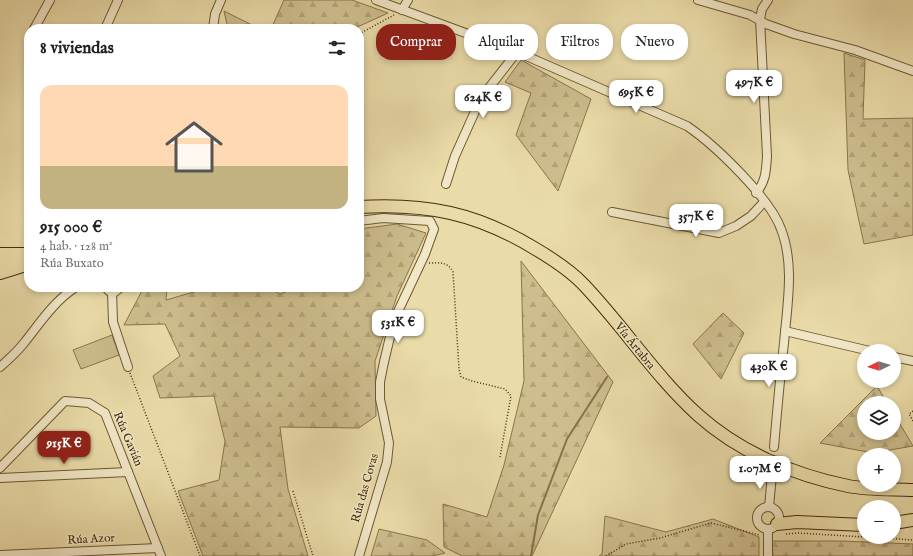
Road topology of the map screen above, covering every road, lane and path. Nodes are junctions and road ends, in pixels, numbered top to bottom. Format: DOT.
graph roads {
  1 [pos="50,0"];
  2 [pos="118,0"];
  3 [pos="221,0"];
  4 [pos="376,0"];
  5 [pos="408,0"];
  6 [pos="698,0"];
  7 [pos="768,0"];
  8 [pos="402,10"];
  9 [pos="760,19"];
  10 [pos="37,24"];
  11 [pos="107,24"];
  12 [pos="214,24"];
  13 [pos="364,31"];
  14 [pos="464,33"];
  15 [pos="511,60"];
  16 [pos="535,60"];
  17 [pos="913,71"];
  18 [pos="446,184"];
  19 [pos="756,193"];
  20 [pos="764,202"];
  21 [pos="364,207"];
  22 [pos="612,212"];
  23 [pos="364,220"];
  24 [pos="0,254"];
  25 [pos="24,254"];
  26 [pos="24,260"];
  27 [pos="0,264"];
  28 [pos="420,264"];
  29 [pos="24,266"];
  30 [pos="0,273"];
  31 [pos="67,292"];
  32 [pos="108,292"];
  33 [pos="785,331"];
  34 [pos="857,348"];
  35 [pos="901,358"];
  36 [pos="913,361"];
  37 [pos="128,367"];
  38 [pos="0,368"];
  39 [pos="913,411"];
  40 [pos="913,421"];
  41 [pos="774,446"];
  42 [pos="500,457"];
  43 [pos="0,468"];
  44 [pos="128,472"];
  45 [pos="772,475"];
  46 [pos="0,478"];
  47 [pos="913,490"];
  48 [pos="293,491"];
  49 [pos="769,507"];
  50 [pos="913,520"];
  51 [pos="901,522"];
  52 [pos="857,525"];
  53 [pos="774,530"];
  54 [pos="857,537"];
  55 [pos="901,539"];
  56 [pos="913,540"];
  57 [pos="160,552"];
  58 [pos="0,555"];
  59 [pos="200,556"];
  60 [pos="313,556"];
  61 [pos="359,556"];
  62 [pos="606,556"];
  63 [pos="768,556"];
  1 -- 10 [label="street"];
  2 -- 11 [label="street"];
  3 -- 12 [label="street"];
  4 -- 8 [label="street"];
  5 -- 8 [label="street"];
  6 -- 9 [label="street"];
  7 -- 9 [label="street"];
  8 -- 13 [label="path"];
  8 -- 14 [label="street"];
  9 -- 17 [label="street"];
  9 -- 19 [label="street"];
  15 -- 18 [label="street"];
  16 -- 19 [label="street"];
  19 -- 20 [label="street"];
  20 -- 22 [label="street"];
  20 -- 33 [label="street"];
  21 -- 47 [label="highway, Vía Ártabra"];
  23 -- 28 [label="street, Rúa das Covas"];
  24 -- 25 [label="highway"];
  26 -- 27 [label="highway"];
  28 -- 42 [label="path"];
  28 -- 61 [label="street, Rúa das Covas"];
  29 -- 30 [label="highway"];
  31 -- 38 [label="street"];
  32 -- 37 [label="street"];
  33 -- 34 [label="street"];
  33 -- 41 [label="street"];
  35 -- 36 [label="street"];
  37 -- 59 [label="path"];
  39 -- 40 [label="path"];
  43 -- 44 [label="street, Rúa Gavián"];
  44 -- 46 [label="street"];
  44 -- 57 [label="street, Rúa Gavián"];
  45 -- 49 [label="street"];
  48 -- 60 [label="path"];
  49 -- 53 [label="street"];
  49 -- 53 [label="street"];
  50 -- 51 [label="highway"];
  52 -- 53 [label="highway"];
  53 -- 54 [label="path"];
  53 -- 62 [label="path"];
  53 -- 63 [label="street"];
  55 -- 56 [label="path"];
  57 -- 58 [label="street, Rúa Azor"];
}
